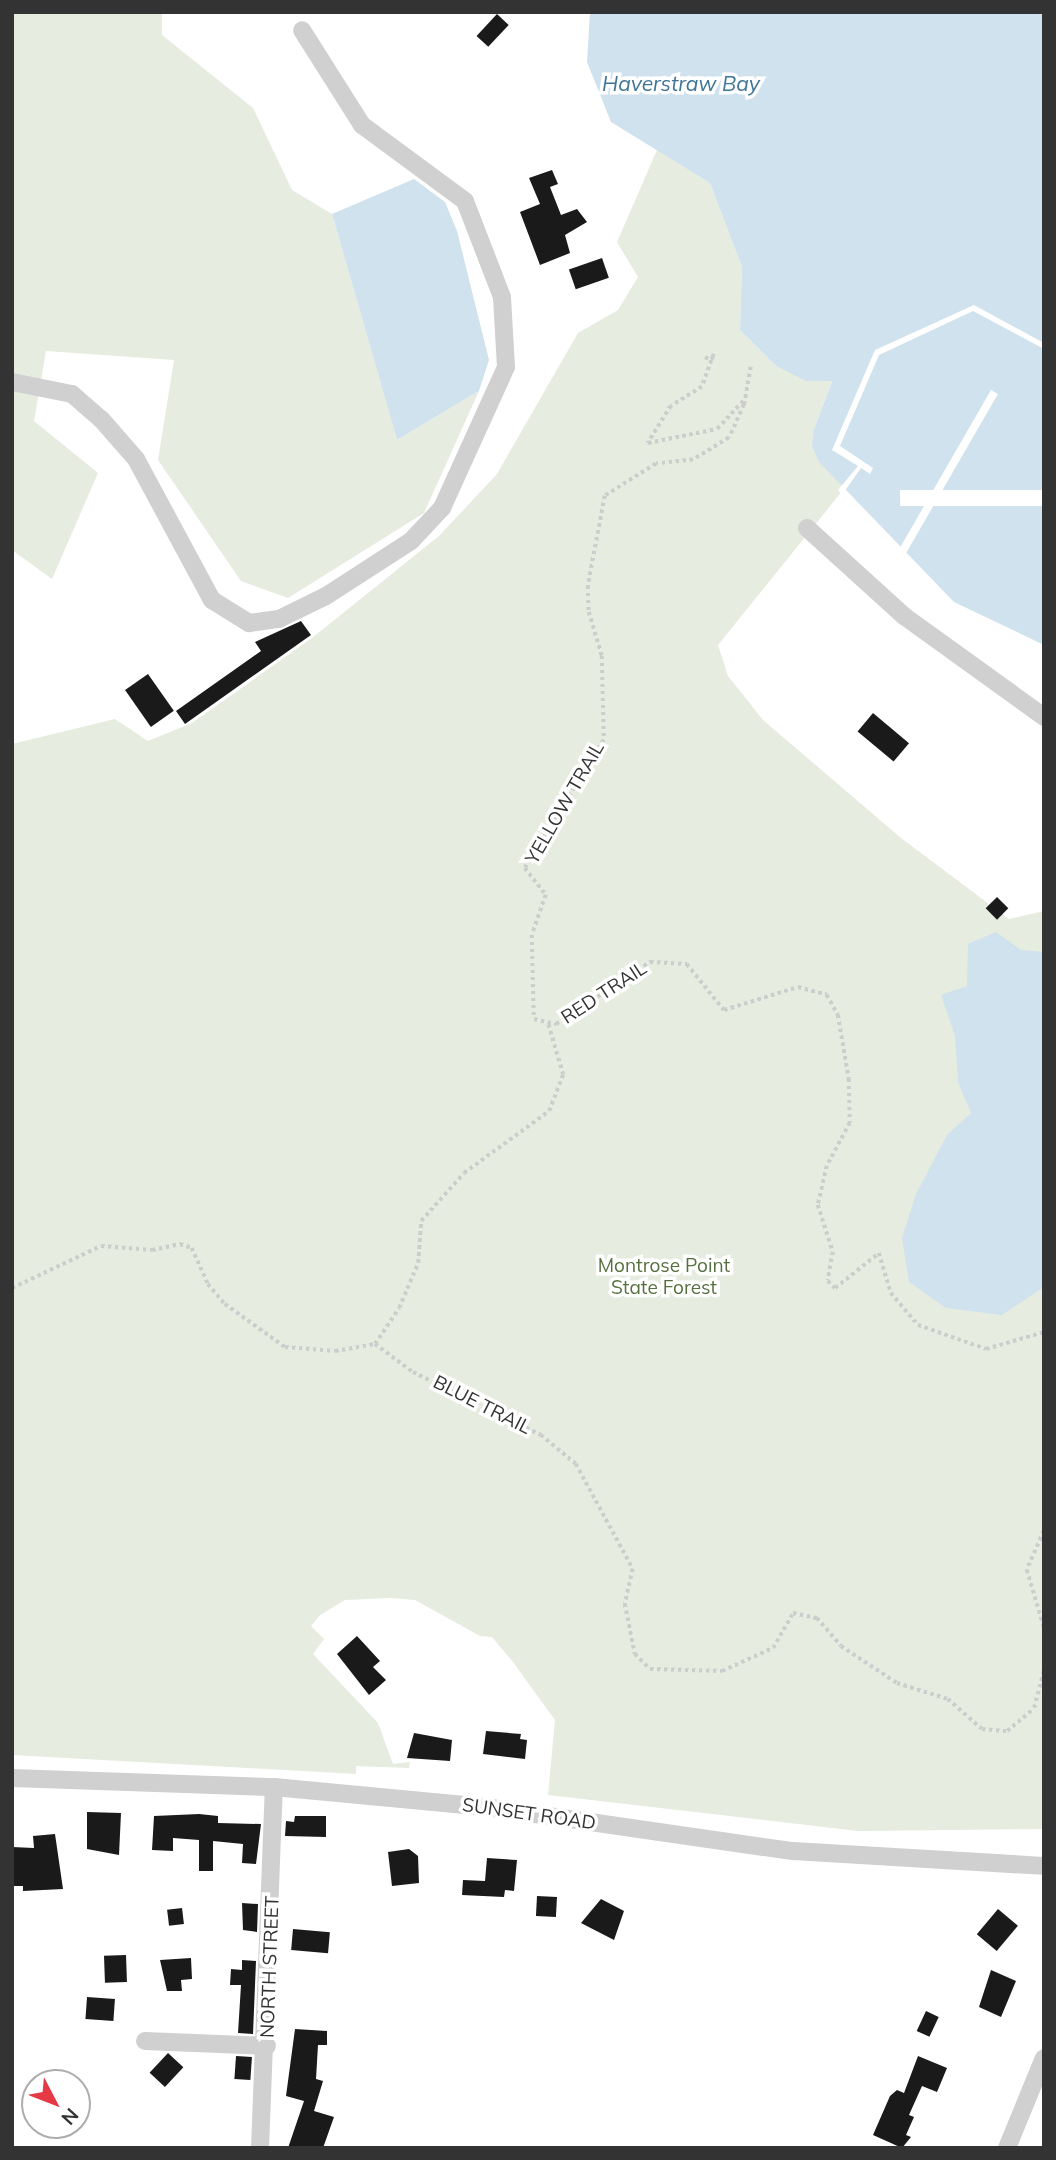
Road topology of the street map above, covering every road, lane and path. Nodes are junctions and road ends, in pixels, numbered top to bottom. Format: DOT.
graph roads {
  1 [pos="302,30"];
  2 [pos="705,357"];
  3 [pos="751,367"];
  4 [pos="12,382"];
  5 [pos="745,398"];
  6 [pos="807,528"];
  7 [pos="1044,717"];
  8 [pos="548,1024"];
  9 [pos="12,1288"];
  10 [pos="1044,1332"];
  11 [pos="375,1343"];
  12 [pos="1044,1531"];
  13 [pos="1044,1627"];
  14 [pos="1044,1669"];
  15 [pos="12,1778"];
  16 [pos="274,1787"];
  17 [pos="1044,1866"];
  18 [pos="145,2041"];
  19 [pos="267,2046"];
  20 [pos="1044,2058"];
  21 [pos="260,2148"];
  22 [pos="1007,2148"];
  1 -- 4 [label="street"];
  2 -- 5 [label="path"];
  3 -- 5 [label="path, YELLOW TRAIL"];
  5 -- 8 [label="path, YELLOW TRAIL"];
  6 -- 7 [label="street"];
  8 -- 10 [label="path, RED TRAIL"];
  8 -- 11 [label="path, RED TRAIL"];
  9 -- 11 [label="path"];
  11 -- 14 [label="path, BLUE TRAIL"];
  12 -- 13 [label="path"];
  15 -- 16 [label="street, SUNSET ROAD"];
  16 -- 17 [label="street, SUNSET ROAD"];
  16 -- 19 [label="street, NORTH STREET"];
  18 -- 19 [label="street"];
  19 -- 21 [label="street, NORTH STREET"];
  20 -- 22 [label="street"];
}
